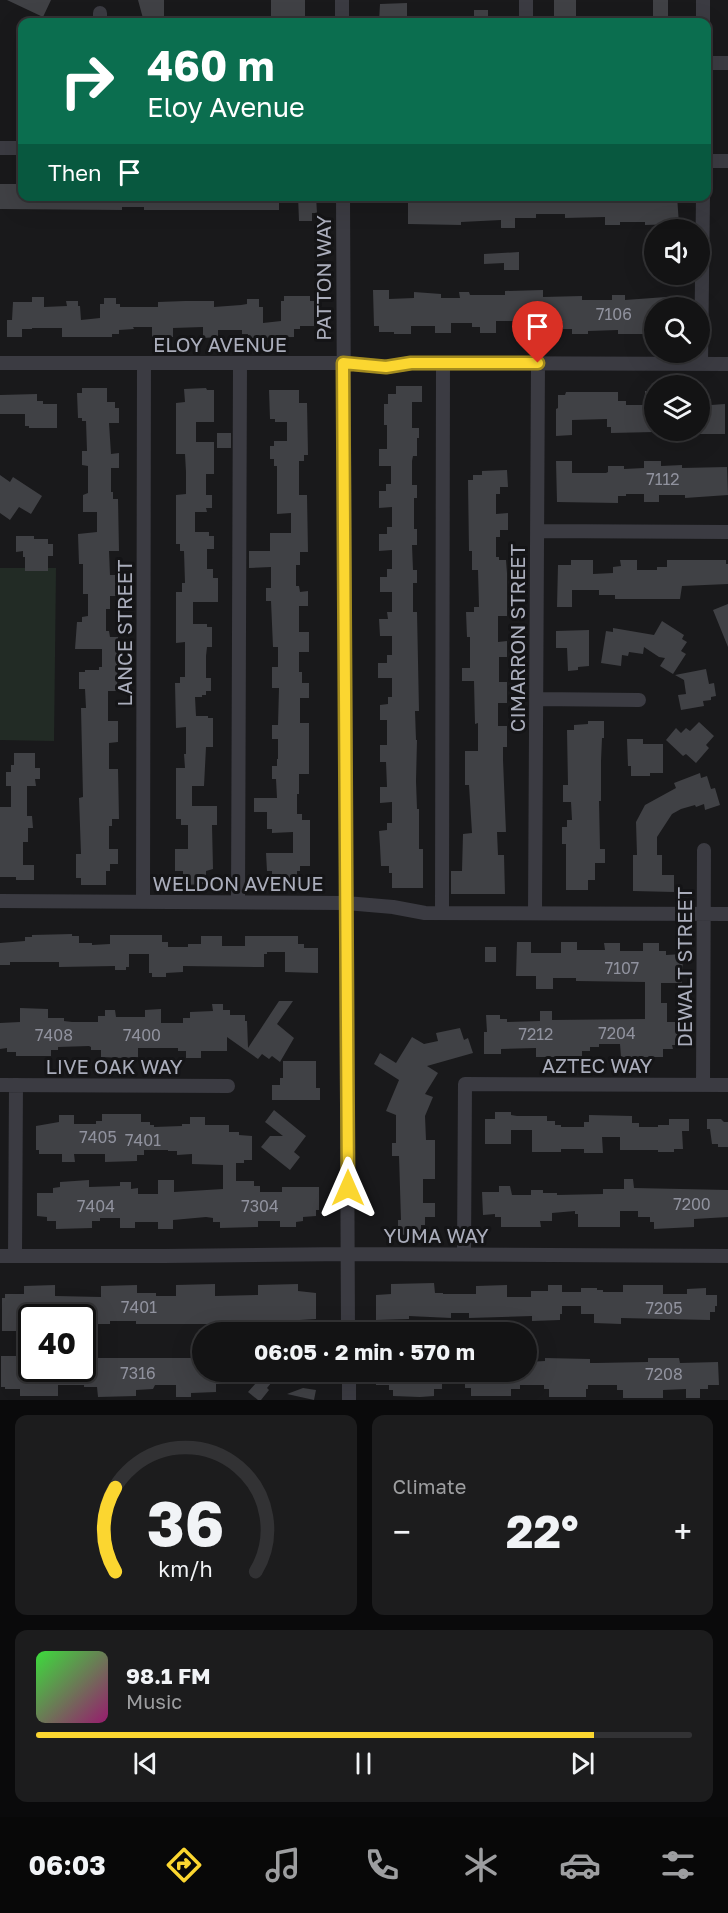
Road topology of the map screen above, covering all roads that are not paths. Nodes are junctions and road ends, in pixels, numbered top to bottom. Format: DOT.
graph roads {
  1 [pos="342,0"];
  2 [pos="526,0"];
  3 [pos="703,0"];
  4 [pos="342,18"];
  5 [pos="526,18"];
  6 [pos="703,18"];
  7 [pos="711,63"];
  8 [pos="728,63"];
  9 [pos="0,148"];
  10 [pos="18,148"];
  11 [pos="711,160"];
  12 [pos="728,161"];
  13 [pos="343,201"];
  14 [pos="703,201"];
  15 [pos="0,363"];
  16 [pos="144,363"];
  17 [pos="240,363"];
  18 [pos="343,363"];
  19 [pos="444,363"];
  20 [pos="538,363"];
  21 [pos="701,364"];
  22 [pos="728,364"];
  23 [pos="537,531"];
  24 [pos="728,532"];
  25 [pos="536,699"];
  26 [pos="639,700"];
  27 [pos="704,850"];
  28 [pos="0,902"];
  29 [pos="143,902"];
  30 [pos="238,902"];
  31 [pos="346,903"];
  32 [pos="442,913"];
  33 [pos="535,914"];
  34 [pos="704,914"];
  35 [pos="728,914"];
  36 [pos="0,1085"];
  37 [pos="16,1085"];
  38 [pos="703,1085"];
  39 [pos="728,1085"];
  40 [pos="228,1086"];
  41 [pos="348,1254"];
  42 [pos="464,1254"];
  43 [pos="0,1256"];
  44 [pos="15,1256"];
  45 [pos="728,1256"];
  46 [pos="348,1322"];
  47 [pos="349,1382"];
  48 [pos="349,1400"];
  1 -- 4 [label="street"];
  2 -- 5 [label="street"];
  3 -- 6 [label="street"];
  7 -- 8 [label="street"];
  9 -- 10 [label="street"];
  11 -- 12 [label="street"];
  13 -- 18 [label="street, PATTON WAY"];
  14 -- 21 [label="street"];
  15 -- 16 [label="street, ELOY AVENUE"];
  16 -- 17 [label="street, ELOY AVENUE"];
  16 -- 29 [label="street, LANCE STREET"];
  17 -- 18 [label="street, ELOY AVENUE"];
  17 -- 30 [label="street"];
  18 -- 19 [label="street, ELOY AVENUE"];
  18 -- 31 [label="street, PATTON WAY"];
  19 -- 20 [label="street, ELOY AVENUE"];
  19 -- 32 [label="street"];
  20 -- 21 [label="street, ELOY AVENUE"];
  20 -- 23 [label="street, CIMARRON STREET"];
  21 -- 22 [label="street, ELOY AVENUE"];
  23 -- 24 [label="street"];
  23 -- 25 [label="street, CIMARRON STREET"];
  25 -- 26 [label="street"];
  25 -- 33 [label="street, CIMARRON STREET"];
  27 -- 34 [label="street, DEWALT STREET"];
  28 -- 29 [label="street, WELDON AVENUE"];
  29 -- 30 [label="street, WELDON AVENUE"];
  30 -- 31 [label="street, WELDON AVENUE"];
  31 -- 32 [label="street, WELDON AVENUE"];
  31 -- 41 [label="street, PATTON WAY"];
  32 -- 33 [label="street, WELDON AVENUE"];
  33 -- 34 [label="street, WELDON AVENUE"];
  34 -- 35 [label="street, WELDON AVENUE"];
  34 -- 38 [label="street, DEWALT STREET"];
  36 -- 37 [label="street, LIVE OAK WAY"];
  37 -- 40 [label="street, LIVE OAK WAY"];
  37 -- 44 [label="street"];
  38 -- 39 [label="street, AZTEC WAY"];
  38 -- 42 [label="street, AZTEC WAY"];
  41 -- 42 [label="street, YUMA WAY"];
  41 -- 44 [label="street, YUMA WAY"];
  41 -- 46 [label="street, PATTON WAY"];
  42 -- 45 [label="street, YUMA WAY"];
  43 -- 44 [label="street, YUMA WAY"];
  47 -- 48 [label="street"];
}
